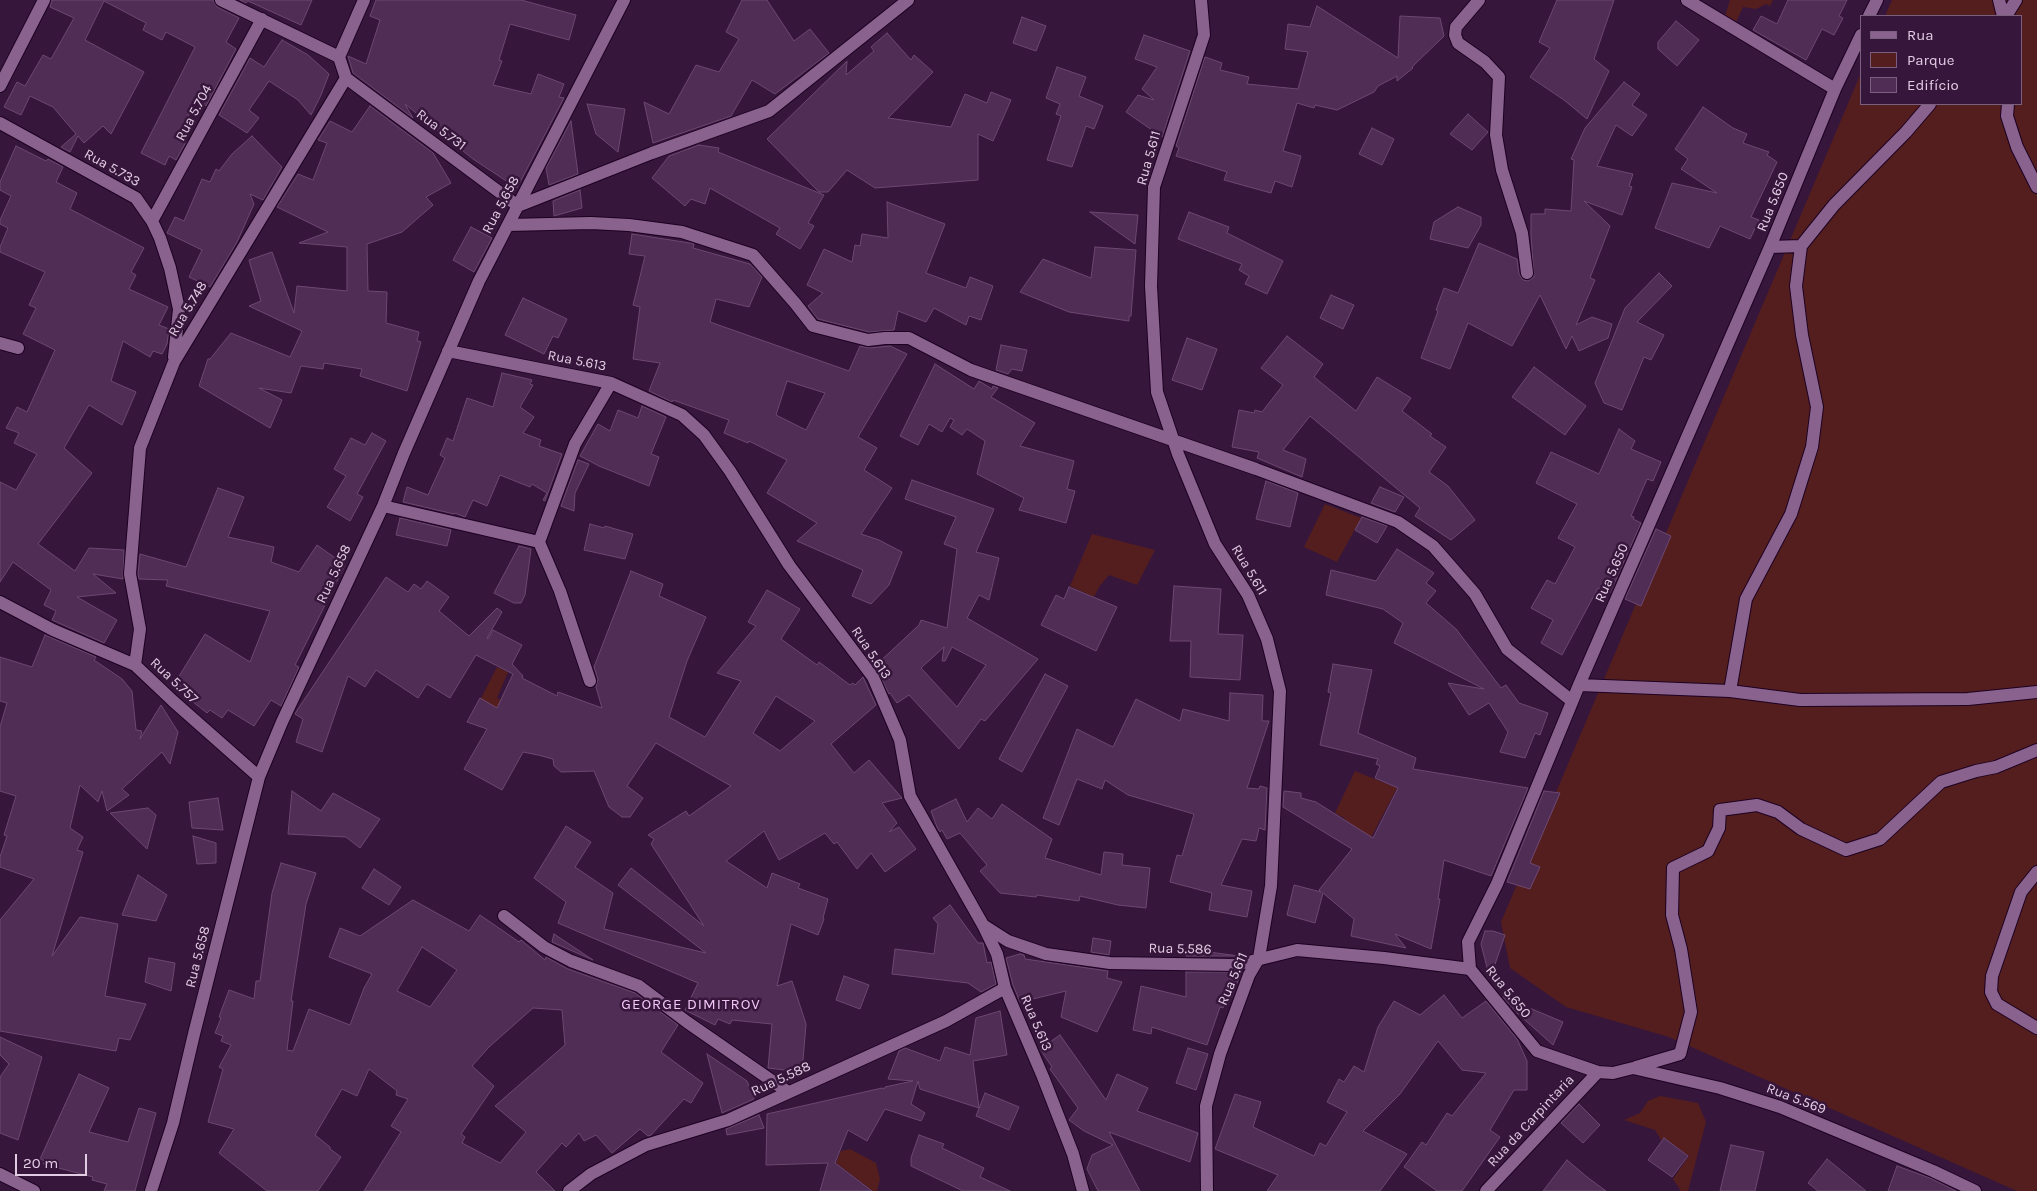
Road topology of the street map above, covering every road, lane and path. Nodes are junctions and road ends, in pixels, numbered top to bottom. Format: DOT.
graph roads {
  1 [pos="44,0"];
  2 [pos="221,0"];
  3 [pos="364,0"];
  4 [pos="624,0"];
  5 [pos="908,0"];
  6 [pos="1201,0"];
  7 [pos="1479,0"];
  8 [pos="1687,0"];
  9 [pos="1877,0"];
  10 [pos="1999,0"];
  11 [pos="2016,0"];
  12 [pos="1870,15"];
  13 [pos="2004,15"];
  14 [pos="2005,15"];
  15 [pos="262,19"];
  16 [pos="1860,37"];
  17 [pos="339,57"];
  18 [pos="346,78"];
  19 [pos="0,86"];
  20 [pos="1835,89"];
  21 [pos="1929,105"];
  22 [pos="2008,105"];
  23 [pos="0,123"];
  24 [pos="2037,187"];
  25 [pos="518,206"];
  26 [pos="152,221"];
  27 [pos="508,226"];
  28 [pos="1801,246"];
  29 [pos="1770,248"];
  30 [pos="1527,273"];
  31 [pos="0,343"];
  32 [pos="18,348"];
  33 [pos="448,351"];
  34 [pos="174,362"];
  35 [pos="611,383"];
  36 [pos="1173,440"];
  37 [pos="383,506"];
  38 [pos="539,542"];
  39 [pos="0,602"];
  40 [pos="135,665"];
  41 [pos="590,681"];
  42 [pos="1579,685"];
  43 [pos="1730,691"];
  44 [pos="2037,692"];
  45 [pos="1572,701"];
  46 [pos="2037,750"];
  47 [pos="259,777"];
  48 [pos="2037,872"];
  49 [pos="504,916"];
  50 [pos="983,926"];
  51 [pos="1259,958"];
  52 [pos="1470,969"];
  53 [pos="1005,988"];
  54 [pos="2037,1028"];
  55 [pos="1633,1068"];
  56 [pos="1598,1072"];
  57 [pos="788,1092"];
  58 [pos="0,1174"];
  59 [pos="156,1189"];
  60 [pos="34,1191"];
  61 [pos="569,1191"];
  62 [pos="1083,1191"];
  63 [pos="1207,1191"];
  64 [pos="1486,1191"];
  65 [pos="1975,1191"];
  1 -- 19 [label="street"];
  2 -- 15 [label="street"];
  3 -- 17 [label="street"];
  4 -- 25 [label="street, Rua 5.658"];
  5 -- 25 [label="street"];
  6 -- 36 [label="street, Rua 5.611"];
  7 -- 30 [label="street"];
  8 -- 20 [label="street"];
  9 -- 12 [label="street"];
  10 -- 13 [label="street"];
  11 -- 14 [label="street"];
  15 -- 17 [label="street"];
  15 -- 26 [label="street, Rua 5.704"];
  16 -- 20 [label="street, Rua 5.650"];
  17 -- 18 [label="street"];
  18 -- 25 [label="street, Rua 5.731"];
  18 -- 34 [label="street, Rua 5.748"];
  20 -- 29 [label="street, Rua 5.650"];
  21 -- 28 [label="street"];
  22 -- 24 [label="street"];
  23 -- 26 [label="street, Rua 5.733"];
  25 -- 27 [label="street, Rua 5.658"];
  26 -- 34 [label="street, Rua 5.733"];
  27 -- 33 [label="street, Rua 5.658"];
  27 -- 36 [label="street"];
  28 -- 29 [label="street"];
  28 -- 43 [label="street"];
  29 -- 42 [label="street, Rua 5.650"];
  31 -- 32 [label="street"];
  33 -- 35 [label="street, Rua 5.613"];
  33 -- 37 [label="street, Rua 5.658"];
  34 -- 40 [label="street, Rua 5.748"];
  35 -- 38 [label="street"];
  35 -- 50 [label="street, Rua 5.613"];
  36 -- 45 [label="street"];
  36 -- 51 [label="street, Rua 5.611"];
  37 -- 38 [label="street"];
  37 -- 47 [label="street, Rua 5.658"];
  38 -- 41 [label="street"];
  39 -- 40 [label="street, Rua 5.757"];
  40 -- 47 [label="street, Rua 5.757"];
  42 -- 43 [label="street"];
  42 -- 45 [label="street, Rua 5.650"];
  43 -- 44 [label="street"];
  45 -- 52 [label="street, Rua 5.650"];
  46 -- 55 [label="street"];
  47 -- 59 [label="street, Rua 5.658"];
  48 -- 54 [label="street"];
  49 -- 57 [label="street"];
  50 -- 51 [label="street, Rua 5.586"];
  50 -- 53 [label="street, Rua 5.613"];
  51 -- 52 [label="street, Rua 5.586"];
  51 -- 63 [label="street, Rua 5.611"];
  52 -- 56 [label="street, Rua 5.650"];
  53 -- 57 [label="street, Rua 5.588"];
  53 -- 62 [label="street, Rua 5.613"];
  55 -- 56 [label="street, Rua 5.569"];
  55 -- 65 [label="street, Rua 5.569"];
  56 -- 64 [label="street, Rua da Carpintaria"];
  57 -- 61 [label="street, Rua 5.588"];
  58 -- 60 [label="street"];
}
